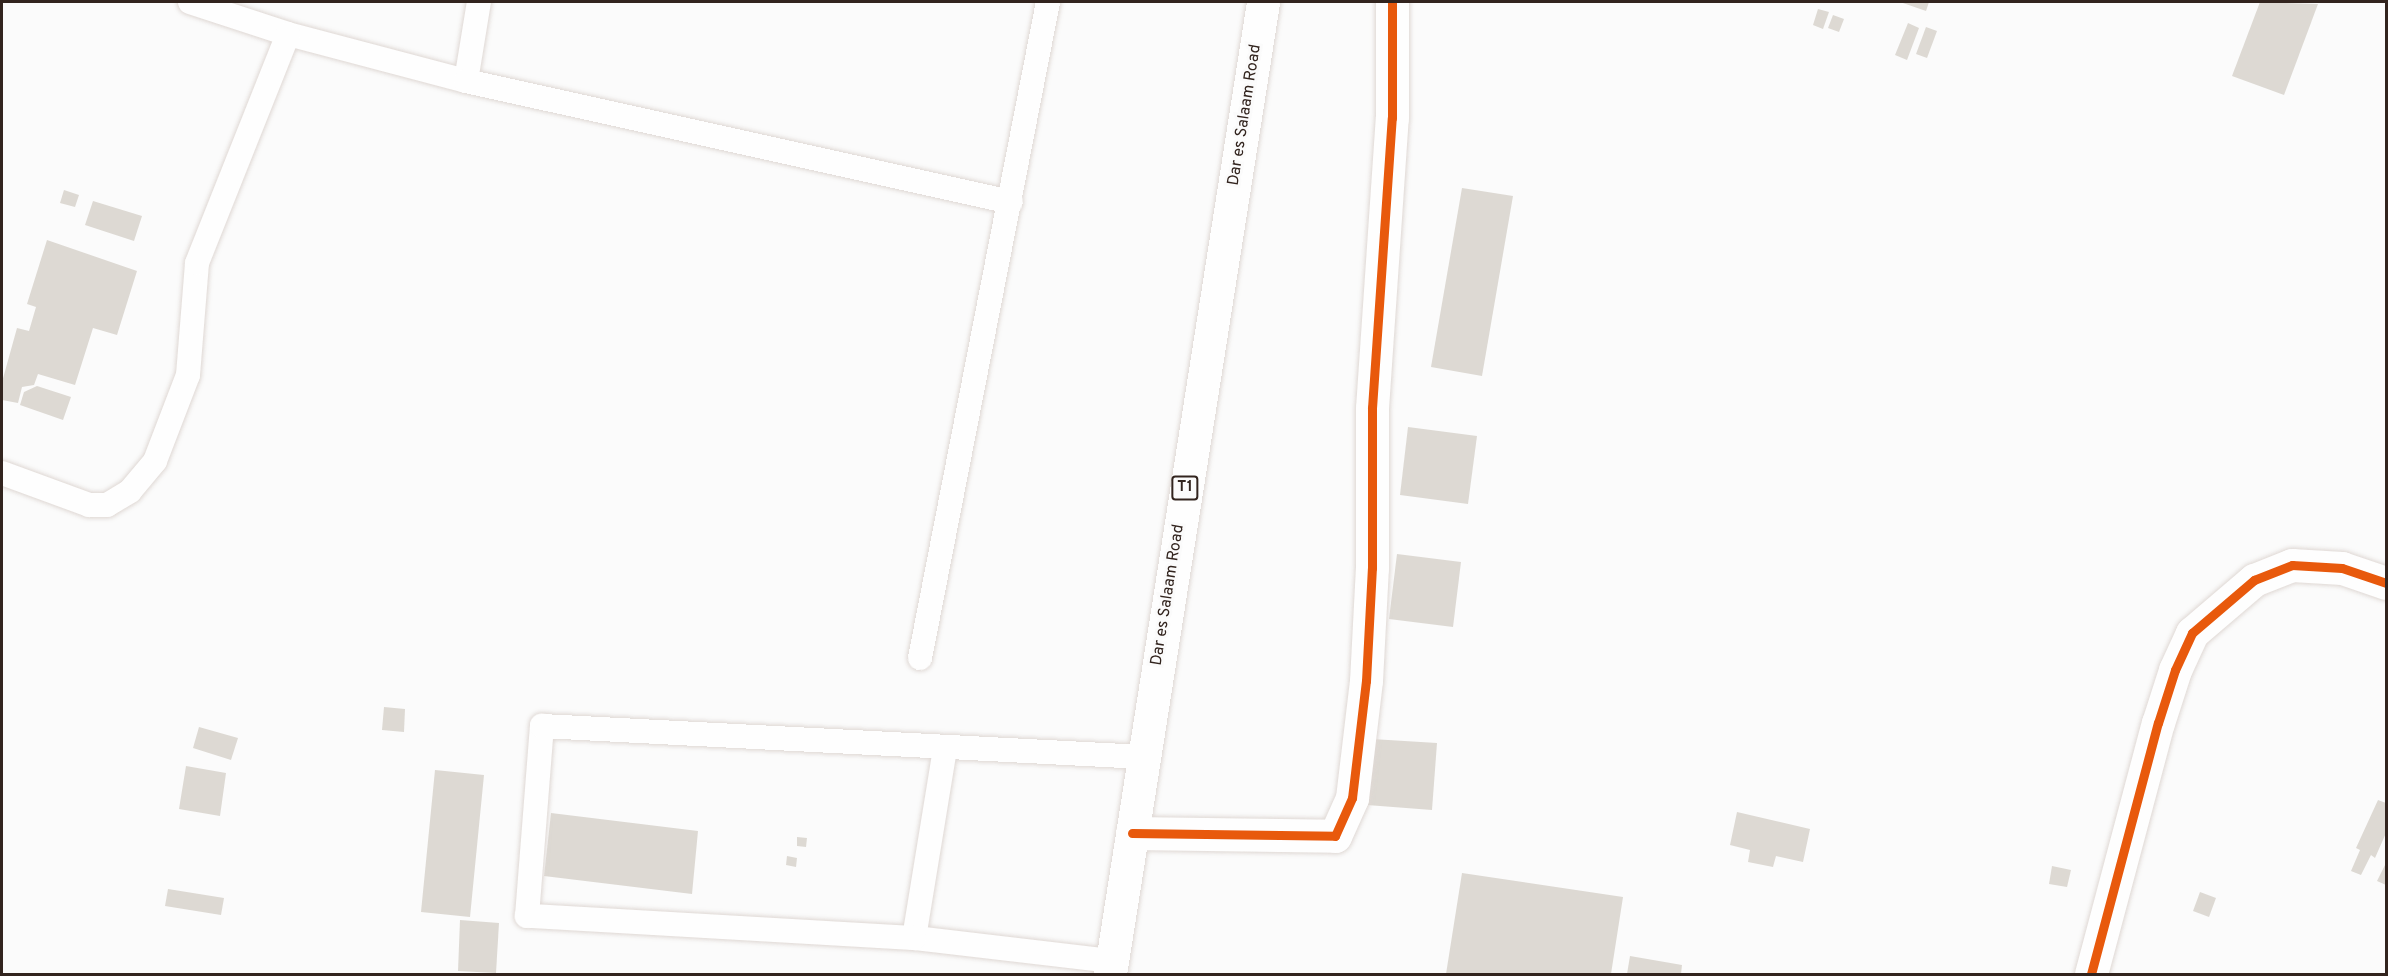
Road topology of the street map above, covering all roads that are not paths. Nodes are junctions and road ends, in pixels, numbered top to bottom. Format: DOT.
graph roads {
  1 [pos="190,2"];
  2 [pos="479,2"];
  3 [pos="1048,2"];
  4 [pos="1263,2"];
  5 [pos="1392,2"];
  6 [pos="288,34"];
  7 [pos="466,81"];
  8 [pos="1011,202"];
  9 [pos="2,472"];
  10 [pos="2386,583"];
  11 [pos="920,658"];
  12 [pos="945,748"];
  13 [pos="1143,757"];
  14 [pos="1132,833"];
  15 [pos="914,938"];
  16 [pos="1111,968"];
  17 [pos="2091,975"];
  1 -- 6 [label="lane"];
  2 -- 7 [label="lane"];
  3 -- 8 [label="lane"];
  4 -- 13 [label="main road, Dar es Salaam Road / T1"];
  5 -- 14 [label="main road"];
  6 -- 7 [label="lane"];
  6 -- 9 [label="lane"];
  7 -- 8 [label="lane"];
  8 -- 11 [label="lane"];
  10 -- 17 [label="main road"];
  12 -- 13 [label="lane"];
  12 -- 15 [label="lane"];
  12 -- 15 [label="lane"];
  13 -- 14 [label="main road, Dar es Salaam Road / T1"];
  14 -- 16 [label="main road, Dar es Salaam Road / T1"];
  15 -- 16 [label="lane"];
}
